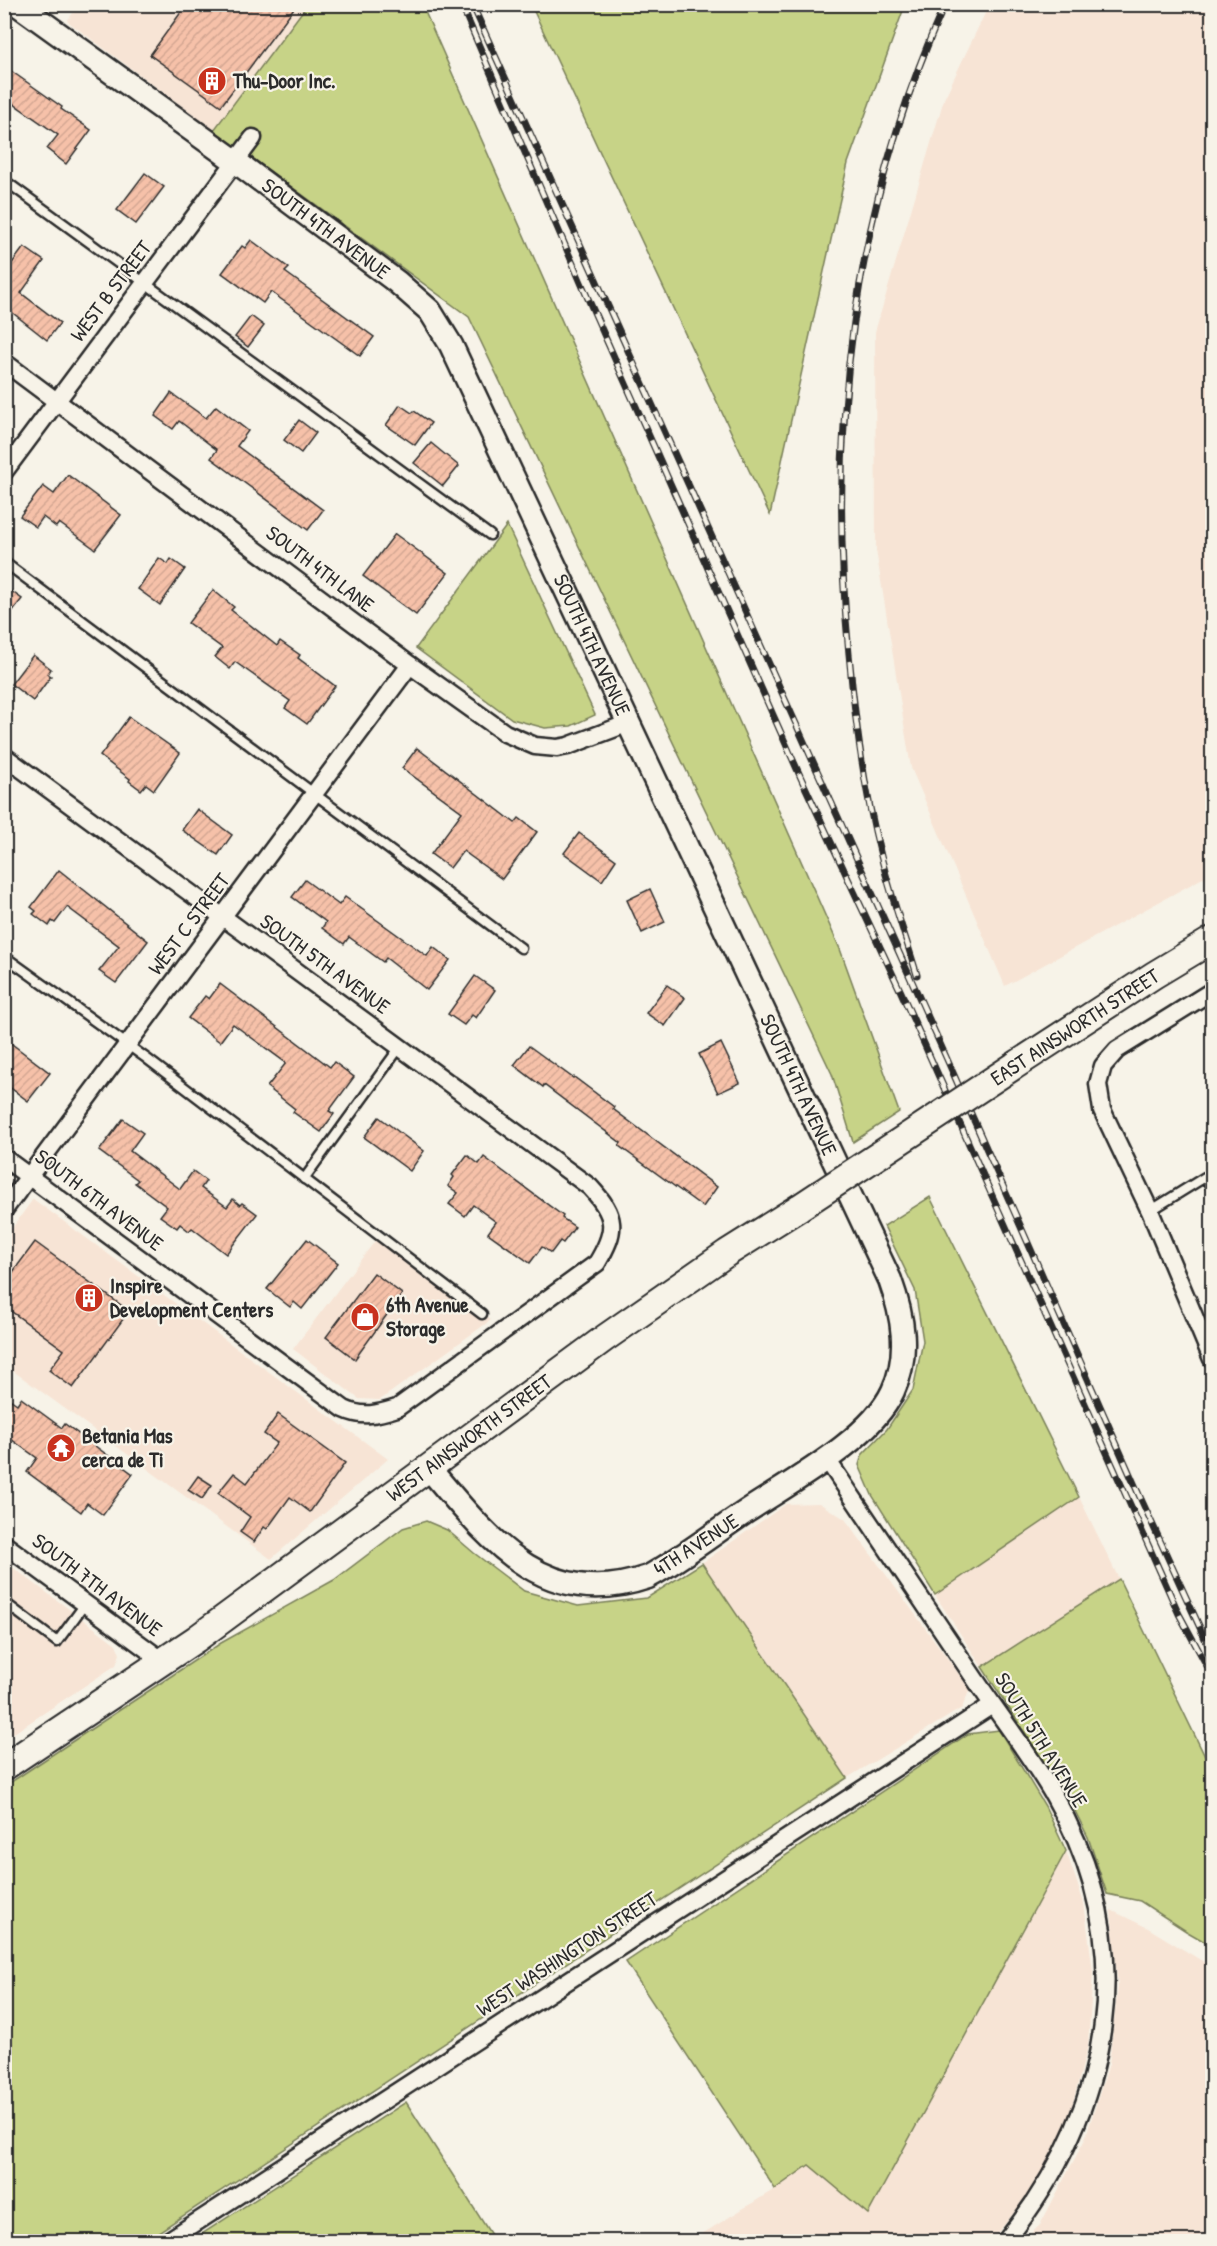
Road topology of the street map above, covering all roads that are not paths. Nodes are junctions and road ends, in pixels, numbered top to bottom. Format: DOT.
graph roads {
  1 [pos="17,4"];
  2 [pos="253,138"];
  3 [pos="235,161"];
  4 [pos="4,180"];
  5 [pos="144,283"];
  6 [pos="4,362"];
  7 [pos="57,400"];
  8 [pos="4,472"];
  9 [pos="490,535"];
  10 [pos="4,562"];
  11 [pos="410,665"];
  12 [pos="629,723"];
  13 [pos="4,756"];
  14 [pos="314,794"];
  15 [pos="223,917"];
  16 [pos="1212,940"];
  17 [pos="521,948"];
  18 [pos="4,956"];
  19 [pos="1212,991"];
  20 [pos="128,1044"];
  21 [pos="400,1047"];
  22 [pos="940,1115"];
  23 [pos="4,1158"];
  24 [pos="30,1176"];
  25 [pos="304,1179"];
  26 [pos="1212,1188"];
  27 [pos="4,1210"];
  28 [pos="1150,1211"];
  29 [pos="482,1314"];
  30 [pos="1212,1359"];
  31 [pos="375,1415"];
  32 [pos="847,1444"];
  33 [pos="826,1458"];
  34 [pos="428,1467"];
  35 [pos="4,1544"];
  36 [pos="4,1602"];
  37 [pos="85,1604"];
  38 [pos="163,1661"];
  39 [pos="992,1704"];
  40 [pos="4,1767"];
  41 [pos="166,2241"];
  42 [pos="1005,2241"];
  1 -- 3 [label="street, SOUTH 4TH AVENUE"];
  2 -- 3 [label="street, WEST B STREET"];
  3 -- 5 [label="street, WEST B STREET"];
  3 -- 12 [label="street, SOUTH 4TH AVENUE"];
  4 -- 5 [label="lane"];
  5 -- 7 [label="street, WEST B STREET"];
  5 -- 9 [label="lane"];
  6 -- 7 [label="street, SOUTH 4TH LANE"];
  7 -- 8 [label="street, WEST B STREET"];
  7 -- 11 [label="street, SOUTH 4TH LANE"];
  10 -- 14 [label="lane"];
  11 -- 12 [label="street, SOUTH 4TH LANE"];
  11 -- 14 [label="street, WEST C STREET"];
  12 -- 32 [label="street, SOUTH 4TH AVENUE"];
  13 -- 15 [label="street, SOUTH 5TH AVENUE"];
  14 -- 15 [label="street, WEST C STREET"];
  14 -- 17 [label="lane"];
  15 -- 20 [label="street, WEST C STREET"];
  15 -- 21 [label="street, SOUTH 5TH AVENUE"];
  16 -- 22 [label="main road, EAST AINSWORTH STREET, bridge"];
  18 -- 20 [label="lane"];
  19 -- 28 [label="street"];
  20 -- 24 [label="street, WEST C STREET"];
  20 -- 25 [label="lane"];
  21 -- 25 [label="lane"];
  21 -- 31 [label="street, SOUTH 5TH AVENUE"];
  22 -- 34 [label="main road, WEST AINSWORTH STREET, bridge"];
  23 -- 24 [label="street, SOUTH 6TH AVENUE"];
  24 -- 27 [label="street, WEST C STREET"];
  24 -- 31 [label="street, SOUTH 6TH AVENUE"];
  25 -- 29 [label="lane"];
  26 -- 28 [label="lane"];
  28 -- 30 [label="street"];
  32 -- 33 [label="street, 4TH AVENUE"];
  33 -- 34 [label="street, 4TH AVENUE"];
  33 -- 39 [label="street, SOUTH 5TH AVENUE"];
  34 -- 38 [label="main road, WEST AINSWORTH STREET"];
  35 -- 37 [label="street, SOUTH 7TH AVENUE"];
  36 -- 37 [label="lane"];
  37 -- 38 [label="street, SOUTH 7TH AVENUE"];
  38 -- 40 [label="main road, WEST AINSWORTH STREET"];
  39 -- 41 [label="street, WEST WASHINGTON STREET"];
  39 -- 42 [label="street, SOUTH 5TH AVENUE"];
}
